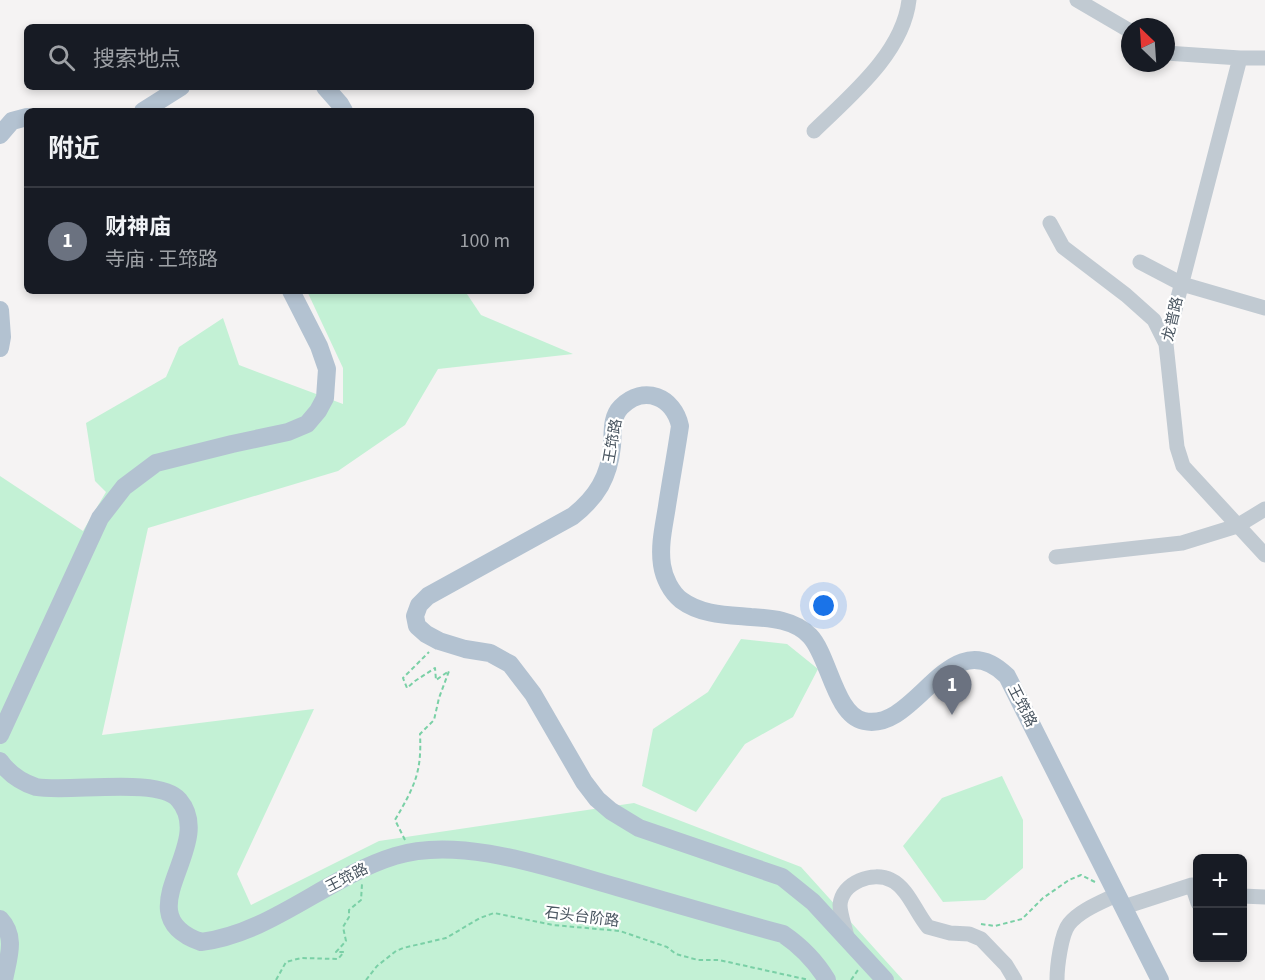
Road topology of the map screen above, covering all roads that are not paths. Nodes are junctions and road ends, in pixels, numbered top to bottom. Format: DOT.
graph roads {
  1 [pos="909,0"];
  2 [pos="1077,0"];
  3 [pos="1121,26"];
  4 [pos="1175,54"];
  5 [pos="1240,58"];
  6 [pos="1265,58"];
  7 [pos="177,90"];
  8 [pos="328,90"];
  9 [pos="148,108"];
  10 [pos="342,108"];
  11 [pos="24,118"];
  12 [pos="814,131"];
  13 [pos="0,135"];
  14 [pos="1050,223"];
  15 [pos="1140,262"];
  16 [pos="1182,284"];
  17 [pos="292,294"];
  18 [pos="1265,308"];
  19 [pos="0,310"];
  20 [pos="1166,344"];
  21 [pos="0,348"];
  22 [pos="1265,508"];
  23 [pos="1237,526"];
  24 [pos="1265,555"];
  25 [pos="1056,557"];
  26 [pos="0,735"];
  27 [pos="0,761"];
  28 [pos="1193,889"];
  29 [pos="1247,896"];
  30 [pos="1265,897"];
  31 [pos="1118,900"];
  32 [pos="0,919"];
  33 [pos="847,937"];
  34 [pos="4,980"];
  35 [pos="827,980"];
  36 [pos="885,980"];
  37 [pos="1015,980"];
  38 [pos="1057,980"];
  39 [pos="1160,980"];
  1 -- 12 [label="street"];
  2 -- 3 [label="street"];
  4 -- 5 [label="street"];
  5 -- 6 [label="street"];
  5 -- 16 [label="street, 龙普路"];
  7 -- 9 [label="main road"];
  8 -- 10 [label="main road"];
  11 -- 13 [label="main road"];
  14 -- 20 [label="street"];
  15 -- 16 [label="street"];
  16 -- 18 [label="street"];
  16 -- 20 [label="street, 龙普路"];
  17 -- 26 [label="main road"];
  19 -- 21 [label="main road"];
  20 -- 23 [label="street, 龙普路"];
  22 -- 23 [label="street"];
  23 -- 24 [label="street, 龙普路"];
  23 -- 25 [label="street"];
  27 -- 35 [label="main road, 王筇路"];
  28 -- 31 [label="street"];
  29 -- 30 [label="street"];
  31 -- 33 [label="main road, 王筇路"];
  31 -- 38 [label="street"];
  31 -- 39 [label="main road, 王筇路"];
  32 -- 34 [label="main road"];
  33 -- 36 [label="main road, 王筇路"];
  33 -- 37 [label="street"];
}
